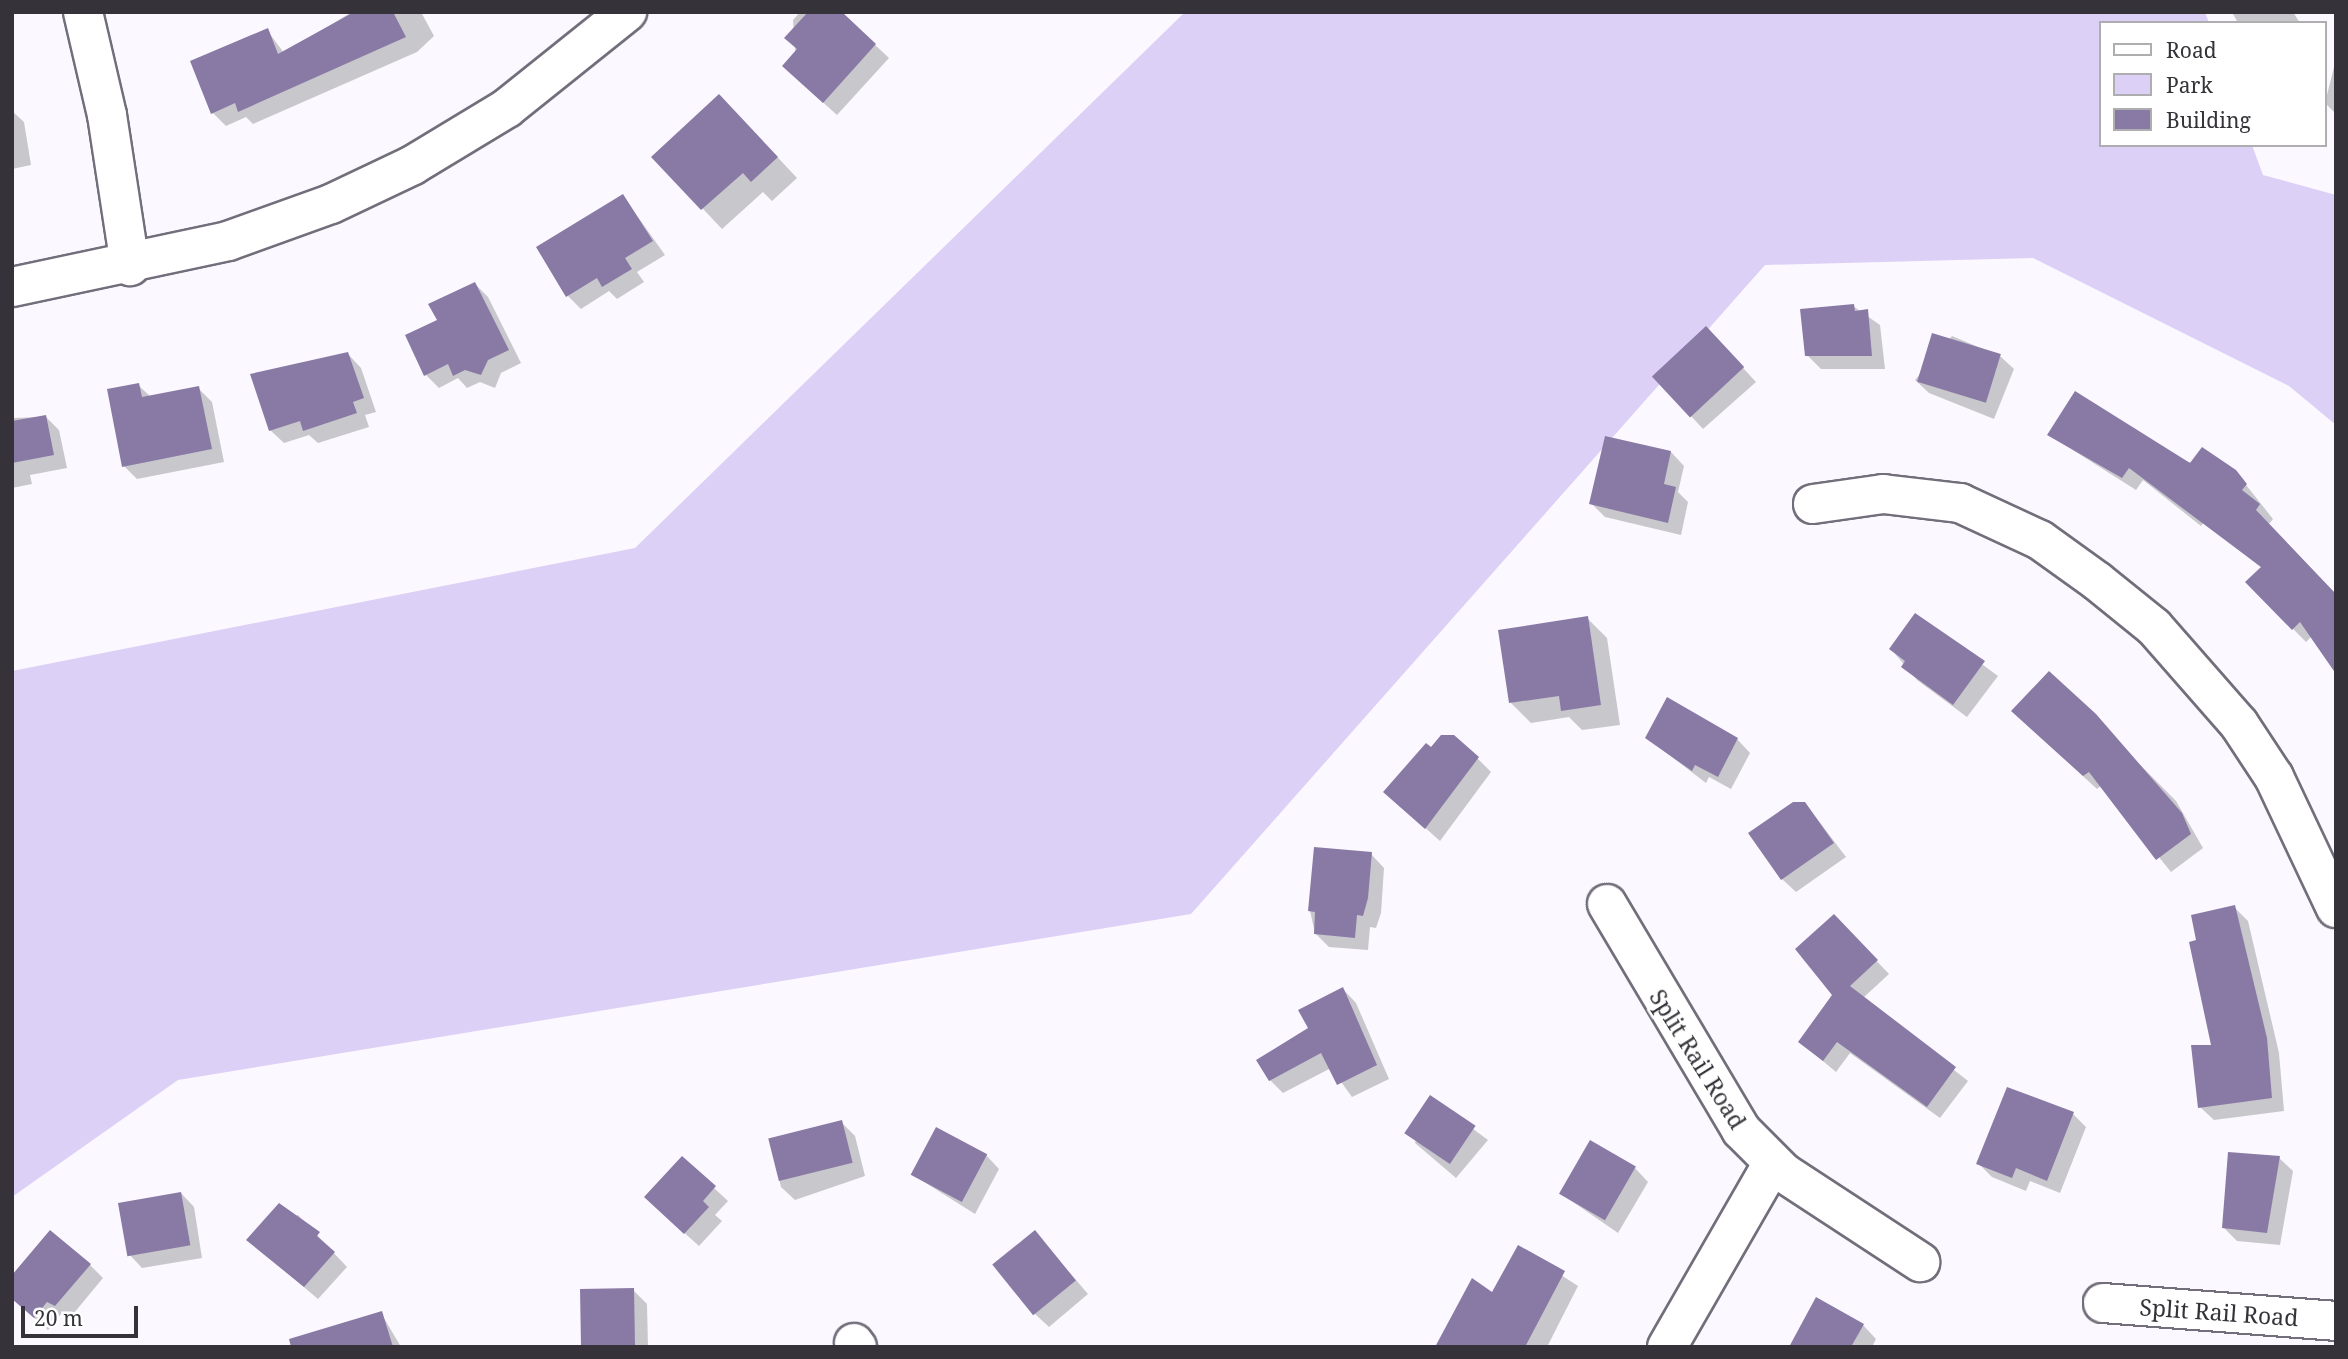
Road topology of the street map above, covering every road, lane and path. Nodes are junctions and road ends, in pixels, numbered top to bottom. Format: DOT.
graph roads {
  1 [pos="83,12"];
  2 [pos="627,12"];
  3 [pos="130,266"];
  4 [pos="12,286"];
  5 [pos="1812,504"];
  6 [pos="1606,904"];
  7 [pos="2336,908"];
  8 [pos="1773,1163"];
  9 [pos="1920,1262"];
  10 [pos="2103,1303"];
  11 [pos="2336,1321"];
  12 [pos="1667,1347"];
  1 -- 3 [label="street"];
  2 -- 3 [label="street"];
  3 -- 4 [label="street"];
  5 -- 7 [label="street"];
  6 -- 8 [label="street, Split Rail Road"];
  8 -- 9 [label="street, Split Rail Road"];
  8 -- 12 [label="street"];
  10 -- 11 [label="street, Split Rail Road"];
}
